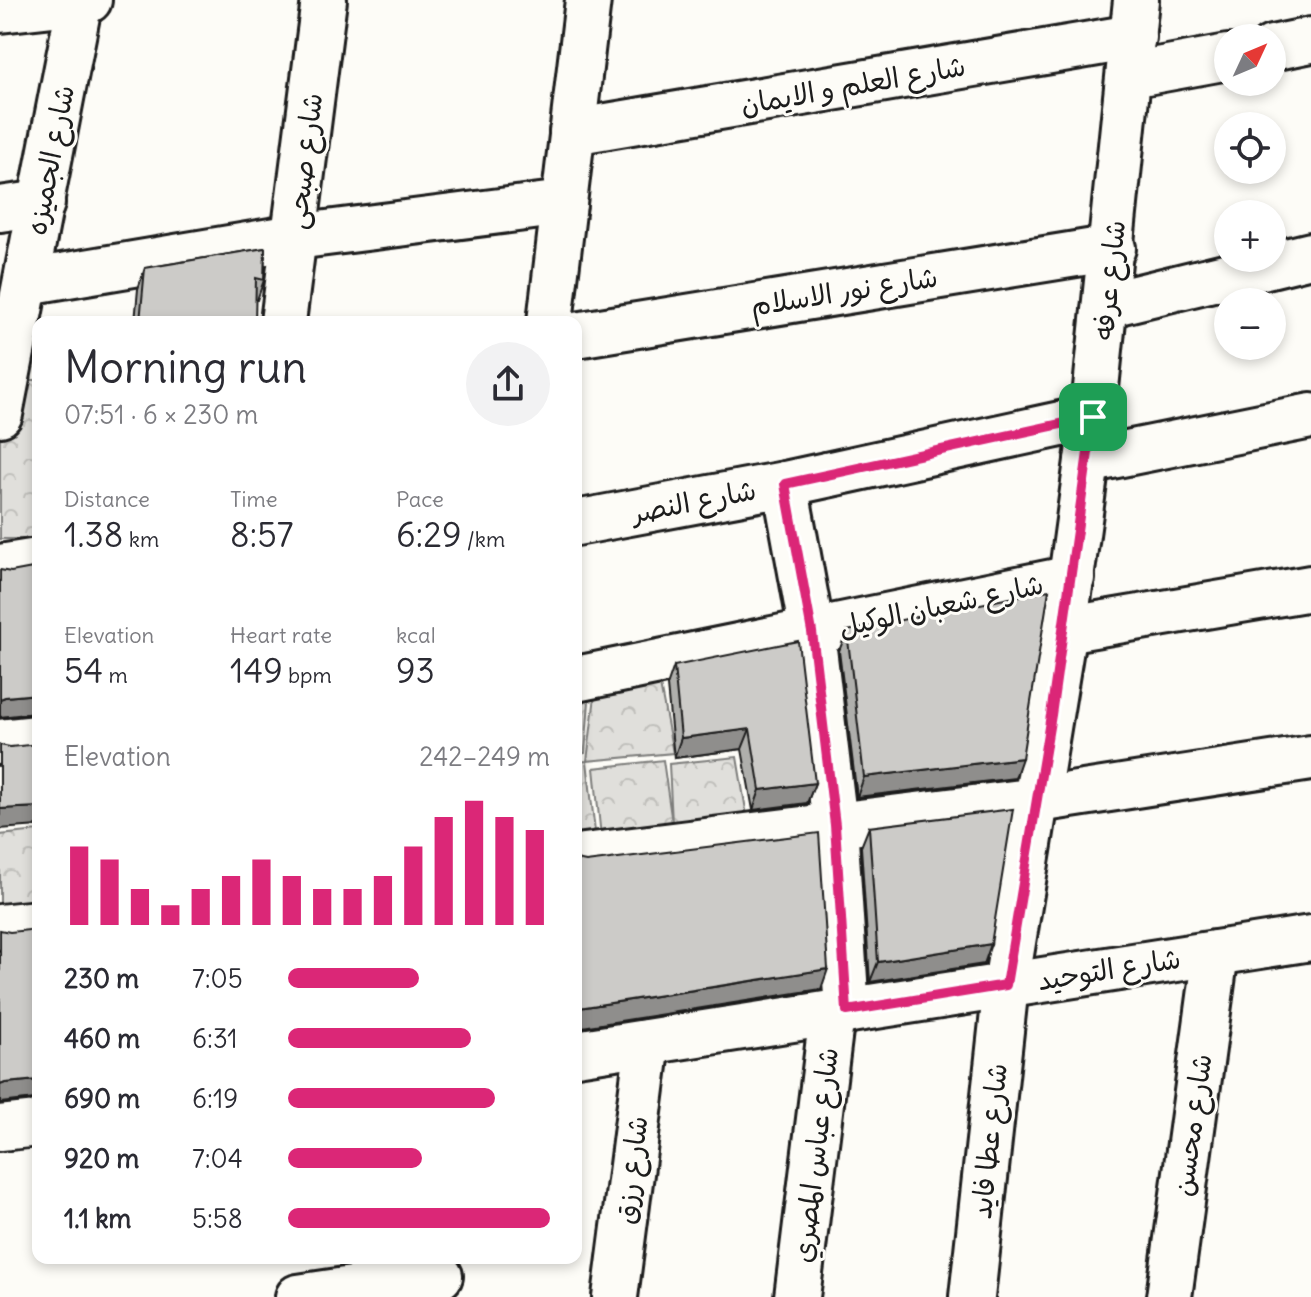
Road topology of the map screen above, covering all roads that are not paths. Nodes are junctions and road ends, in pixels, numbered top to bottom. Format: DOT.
graph roads {
  1 [pos="324,0"];
  2 [pos="588,0"];
  3 [pos="83,1"];
  4 [pos="0,10"];
  5 [pos="1133,38"];
  6 [pos="1311,40"];
  7 [pos="1286,45"];
  8 [pos="1214,54"];
  9 [pos="572,132"];
  10 [pos="564,203"];
  11 [pos="21,206"];
  12 [pos="295,237"];
  13 [pos="1113,248"];
  14 [pos="1311,255"];
  15 [pos="26,282"];
  16 [pos="1106,305"];
  17 [pos="284,316"];
  18 [pos="551,316"];
  19 [pos="582,334"];
  20 [pos="0,409"];
  21 [pos="1311,416"];
  22 [pos="1093,417"];
  23 [pos="1087,461"];
  24 [pos="785,484"];
  25 [pos="582,522"];
  26 [pos="32,562"];
  27 [pos="0,567"];
  28 [pos="1072,578"];
  29 [pos="1311,588"];
  30 [pos="1064,630"];
  31 [pos="812,632"];
  32 [pos="582,678"];
  33 [pos="32,739"];
  34 [pos="0,742"];
  35 [pos="1311,758"];
  36 [pos="1038,800"];
  37 [pos="835,825"];
  38 [pos="582,856"];
  39 [pos="32,924"];
  40 [pos="0,927"];
  41 [pos="1311,938"];
  42 [pos="1216,953"];
  43 [pos="1006,985"];
  44 [pos="840,1012"];
  45 [pos="648,1042"];
  46 [pos="582,1052"];
  47 [pos="32,1125"];
  48 [pos="0,1128"];
  49 [pos="440,1277"];
  50 [pos="298,1297"];
  51 [pos="615,1297"];
  52 [pos="797,1297"];
  53 [pos="972,1297"];
  54 [pos="1169,1297"];
  1 -- 12 [label="street, شارع صبحى"];
  2 -- 9 [label="street"];
  3 -- 4 [label="street"];
  3 -- 11 [label="street, شارع الجميزه"];
  5 -- 8 [label="street, شارع العلم و الايمان"];
  5 -- 9 [label="street, شارع العلم و الايمان"];
  5 -- 13 [label="street, شارع عرفه"];
  6 -- 7 [label="street"];
  9 -- 10 [label="street"];
  10 -- 12 [label="street"];
  10 -- 18 [label="street"];
  11 -- 15 [label="street, شارع الجميزه"];
  12 -- 15 [label="street"];
  12 -- 17 [label="street, شارع صبحى"];
  13 -- 16 [label="street, شارع عرفه"];
  13 -- 19 [label="street, شارع نور الاسلام"];
  14 -- 16 [label="street"];
  15 -- 20 [label="street, شارع الجميزه"];
  16 -- 22 [label="street, شارع عرفه"];
  21 -- 23 [label="street"];
  22 -- 23 [label="street, شارع عرفه"];
  22 -- 24 [label="street, شارع النصر"];
  23 -- 28 [label="street, شارع عرفه"];
  24 -- 25 [label="street, شارع النصر"];
  24 -- 31 [label="street, شارع عباس المصري"];
  26 -- 27 [label="street"];
  28 -- 30 [label="street, شارع عرفه"];
  28 -- 31 [label="street, شارع شعبان الوكيل"];
  29 -- 30 [label="street"];
  30 -- 36 [label="street, شارع عرفه"];
  31 -- 32 [label="street, شارع شعبان الوكيل"];
  31 -- 37 [label="street, شارع عباس المصري"];
  33 -- 34 [label="street"];
  35 -- 36 [label="street"];
  36 -- 37 [label="street"];
  36 -- 43 [label="street, شارع عرفه"];
  37 -- 38 [label="street"];
  37 -- 44 [label="street, شارع عباس المصري"];
  39 -- 40 [label="street"];
  41 -- 42 [label="street, شارع التوحيد"];
  42 -- 43 [label="street, شارع التوحيد"];
  42 -- 54 [label="street, شارع محسن"];
  43 -- 44 [label="street, شارع التوحيد"];
  43 -- 53 [label="street, شارع عطا فايد"];
  44 -- 45 [label="street, شارع التوحيد"];
  44 -- 52 [label="street, شارع عباس المصري"];
  45 -- 46 [label="street, شارع التوحيد"];
  45 -- 51 [label="street, شارع رزق"];
  47 -- 48 [label="street"];
  49 -- 50 [label="street"];
}
